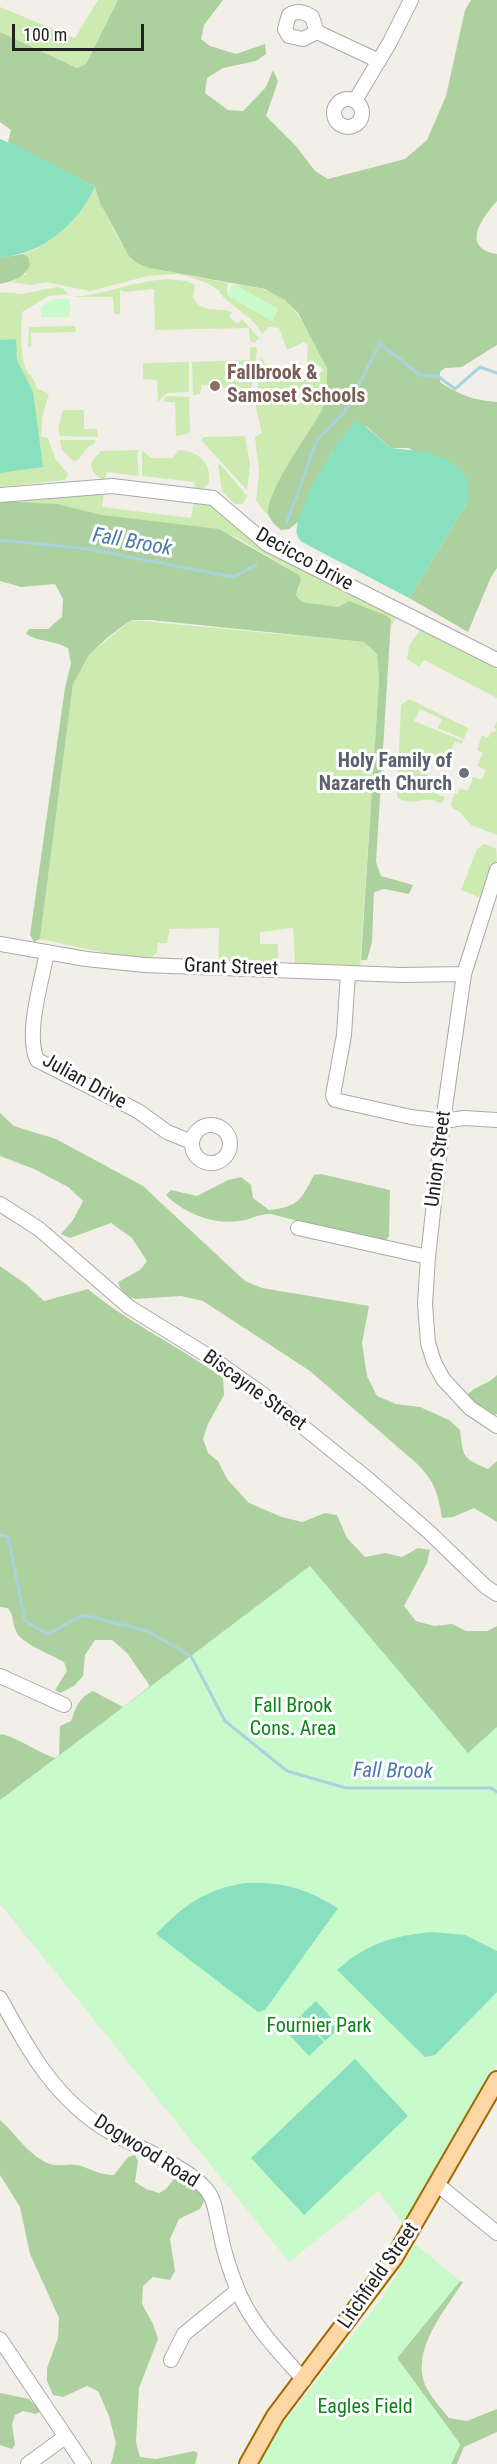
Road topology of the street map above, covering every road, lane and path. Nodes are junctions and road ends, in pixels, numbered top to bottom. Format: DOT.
graph roads {
  1 [pos="411,0"];
  2 [pos="317,32"];
  3 [pos="379,61"];
  4 [pos="356,99"];
  5 [pos="0,495"];
  6 [pos="497,660"];
  7 [pos="497,870"];
  8 [pos="0,944"];
  9 [pos="47,952"];
  10 [pos="348,973"];
  11 [pos="464,974"];
  12 [pos="497,1120"];
  13 [pos="443,1121"];
  14 [pos="192,1142"];
  15 [pos="0,1204"];
  16 [pos="298,1228"];
  17 [pos="428,1257"];
  18 [pos="497,1426"];
  19 [pos="497,1594"];
  20 [pos="0,1676"];
  21 [pos="64,1705"];
  22 [pos="0,1998"];
  23 [pos="497,2080"];
  24 [pos="438,2185"];
  25 [pos="497,2233"];
  26 [pos="238,2290"];
  27 [pos="0,2339"];
  28 [pos="171,2360"];
  29 [pos="304,2380"];
  30 [pos="65,2437"];
  31 [pos="28,2464"];
  32 [pos="84,2464"];
  33 [pos="248,2464"];
  1 -- 3 [label="street"];
  2 -- 3 [label="street"];
  3 -- 4 [label="street"];
  5 -- 6 [label="street, Decicco Drive"];
  7 -- 11 [label="street, Union Street"];
  8 -- 9 [label="street, Grant Street"];
  9 -- 10 [label="street, Grant Street"];
  9 -- 14 [label="street, Julian Drive"];
  10 -- 11 [label="street, Grant Street"];
  10 -- 13 [label="street"];
  11 -- 13 [label="street, Union Street"];
  12 -- 13 [label="street"];
  13 -- 17 [label="street, Union Street"];
  15 -- 19 [label="street, Biscayne Street"];
  16 -- 17 [label="street"];
  17 -- 18 [label="street, Union Street"];
  20 -- 21 [label="street"];
  22 -- 26 [label="street, Dogwood Road"];
  23 -- 24 [label="main road, Litchfield Street"];
  24 -- 25 [label="street"];
  24 -- 29 [label="main road, Litchfield Street"];
  26 -- 28 [label="street"];
  26 -- 29 [label="street, Dogwood Road"];
  27 -- 30 [label="street"];
  29 -- 33 [label="main road, Litchfield Street"];
  30 -- 31 [label="street"];
  30 -- 32 [label="street"];
}
